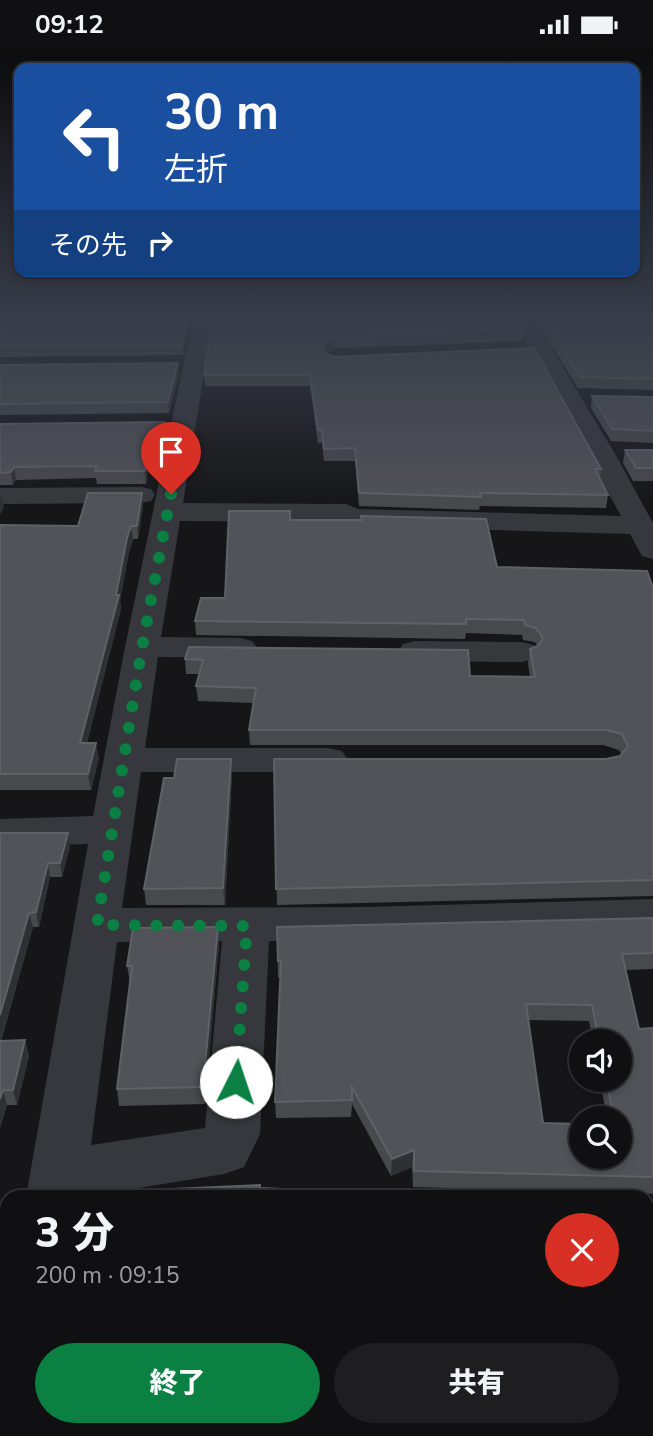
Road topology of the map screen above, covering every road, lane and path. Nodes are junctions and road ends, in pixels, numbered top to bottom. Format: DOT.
graph roads {
  1 [pos="179,378"];
  2 [pos="559,378"];
  3 [pos="571,398"];
  4 [pos="598,399"];
  5 [pos="0,496"];
  6 [pos="169,503"];
  7 [pos="647,531"];
  8 [pos="142,647"];
  9 [pos="278,649"];
  10 [pos="386,650"];
  11 [pos="522,652"];
  12 [pos="124,760"];
  13 [pos="357,760"];
  14 [pos="114,829"];
  15 [pos="0,833"];
  16 [pos="653,915"];
  17 [pos="97,925"];
  18 [pos="247,926"];
  19 [pos="57,1186"];
  1 -- 6 [label="street"];
  2 -- 3 [label="street"];
  3 -- 4 [label="street"];
  3 -- 7 [label="street"];
  5 -- 6 [label="street"];
  6 -- 7 [label="street"];
  6 -- 8 [label="street"];
  8 -- 9 [label="street"];
  8 -- 12 [label="street"];
  10 -- 11 [label="street"];
  12 -- 13 [label="street"];
  12 -- 14 [label="street"];
  14 -- 15 [label="street"];
  14 -- 17 [label="street"];
  16 -- 18 [label="street"];
  17 -- 18 [label="street"];
  17 -- 19 [label="street"];
  18 -- 19 [label="street"];
}
